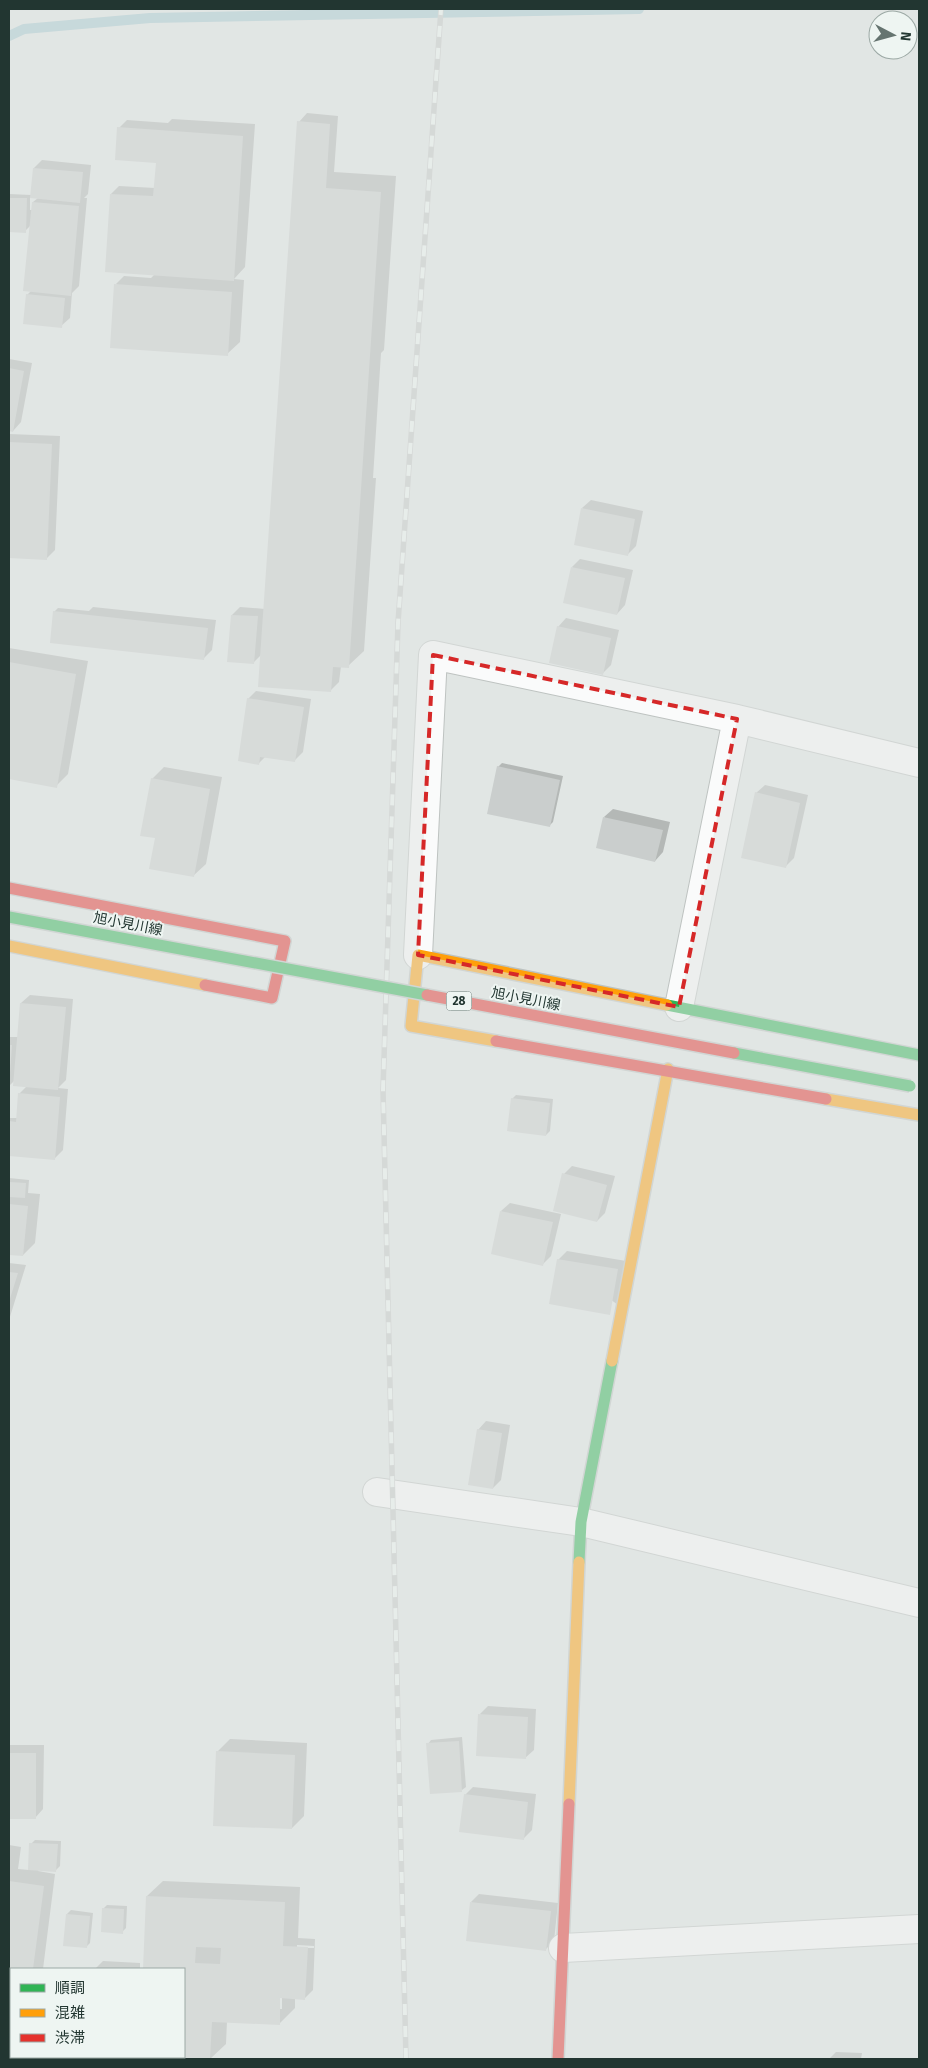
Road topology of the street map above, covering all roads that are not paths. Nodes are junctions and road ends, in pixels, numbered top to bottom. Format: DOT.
graph roads {
  1 [pos="737,719"];
  2 [pos="919,763"];
  3 [pos="9,888"];
  4 [pos="9,917"];
  5 [pos="9,946"];
  6 [pos="418,955"];
  7 [pos="679,1007"];
  8 [pos="919,1055"];
  9 [pos="668,1069"];
  10 [pos="915,1087"];
  11 [pos="919,1115"];
  12 [pos="377,1492"];
  13 [pos="581,1522"];
  14 [pos="919,1603"];
  15 [pos="919,1929"];
  16 [pos="563,1948"];
  17 [pos="558,2059"];
  1 -- 2 [label="street"];
  1 -- 6 [label="street"];
  1 -- 7 [label="street"];
  3 -- 5 [label="main road"];
  4 -- 10 [label="main road, 旭小見川線 / 28, bridge"];
  6 -- 7 [label="main road"];
  6 -- 9 [label="main road"];
  7 -- 8 [label="main road"];
  9 -- 11 [label="main road"];
  9 -- 13 [label="main road"];
  12 -- 13 [label="street"];
  13 -- 14 [label="street"];
  13 -- 16 [label="main road"];
  15 -- 16 [label="street"];
  16 -- 17 [label="main road"];
}
